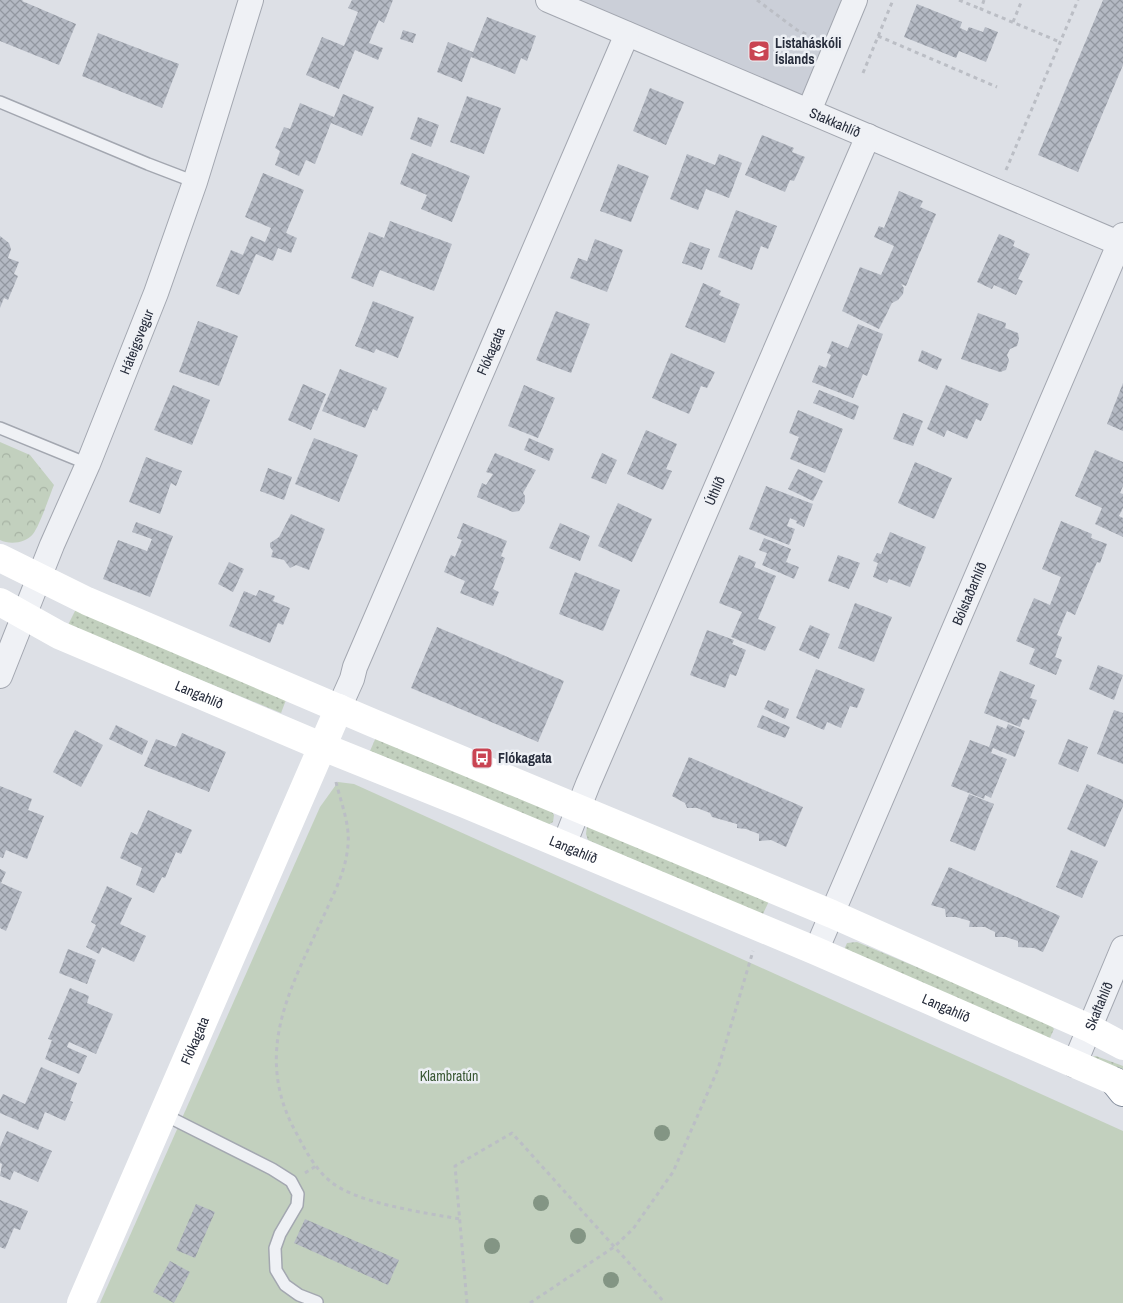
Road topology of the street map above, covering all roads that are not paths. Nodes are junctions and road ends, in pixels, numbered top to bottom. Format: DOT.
graph roads {
  1 [pos="251,0"];
  2 [pos="548,0"];
  3 [pos="855,0"];
  4 [pos="628,34"];
  5 [pos="0,102"];
  6 [pos="809,111"];
  7 [pos="868,136"];
  8 [pos="195,182"];
  9 [pos="1122,241"];
  10 [pos="0,428"];
  11 [pos="88,464"];
  12 [pos="0,558"];
  13 [pos="39,577"];
  14 [pos="0,602"];
  15 [pos="24,616"];
  16 [pos="0,676"];
  17 [pos="340,708"];
  18 [pos="323,747"];
  19 [pos="578,809"];
  20 [pos="564,845"];
  21 [pos="832,914"];
  22 [pos="1123,948"];
  23 [pos="816,952"];
  24 [pos="1089,1028"];
  25 [pos="1123,1046"];
  26 [pos="1074,1065"];
  27 [pos="1120,1086"];
  28 [pos="163,1114"];
  29 [pos="317,1302"];
  30 [pos="81,1303"];
  1 -- 8 [label="street, Háteigsvegur"];
  2 -- 4 [label="street, Stakkahlíð"];
  3 -- 6 [label="street"];
  4 -- 6 [label="street, Stakkahlíð"];
  4 -- 17 [label="street, Flókagata"];
  5 -- 8 [label="lane"];
  6 -- 7 [label="street, Stakkahlíð"];
  7 -- 9 [label="street, Stakkahlíð"];
  7 -- 19 [label="street, Úthlíð"];
  8 -- 11 [label="street, Háteigsvegur"];
  9 -- 21 [label="street, Bólstaðarhlíð"];
  10 -- 11 [label="lane"];
  11 -- 13 [label="street, Háteigsvegur"];
  12 -- 13 [label="street"];
  13 -- 15 [label="street, Háteigsvegur"];
  13 -- 17 [label="street"];
  14 -- 15 [label="street, Langahlíð"];
  15 -- 16 [label="street, Háteigsvegur"];
  15 -- 18 [label="street, Langahlíð"];
  17 -- 18 [label="street, Flókagata"];
  17 -- 19 [label="street"];
  18 -- 20 [label="street, Langahlíð"];
  18 -- 28 [label="street, Flókagata"];
  19 -- 20 [label="street, Úthlíð"];
  19 -- 21 [label="street"];
  20 -- 23 [label="street, Langahlíð"];
  21 -- 23 [label="street, Bólstaðarhlíð"];
  21 -- 24 [label="street"];
  22 -- 24 [label="street, Skaftahlíð"];
  23 -- 26 [label="street, Langahlíð"];
  24 -- 25 [label="street"];
  24 -- 26 [label="street, Skaftahlíð"];
  26 -- 27 [label="street, Langahlíð"];
  28 -- 29 [label="lane"];
  28 -- 30 [label="street, Flókagata"];
}
